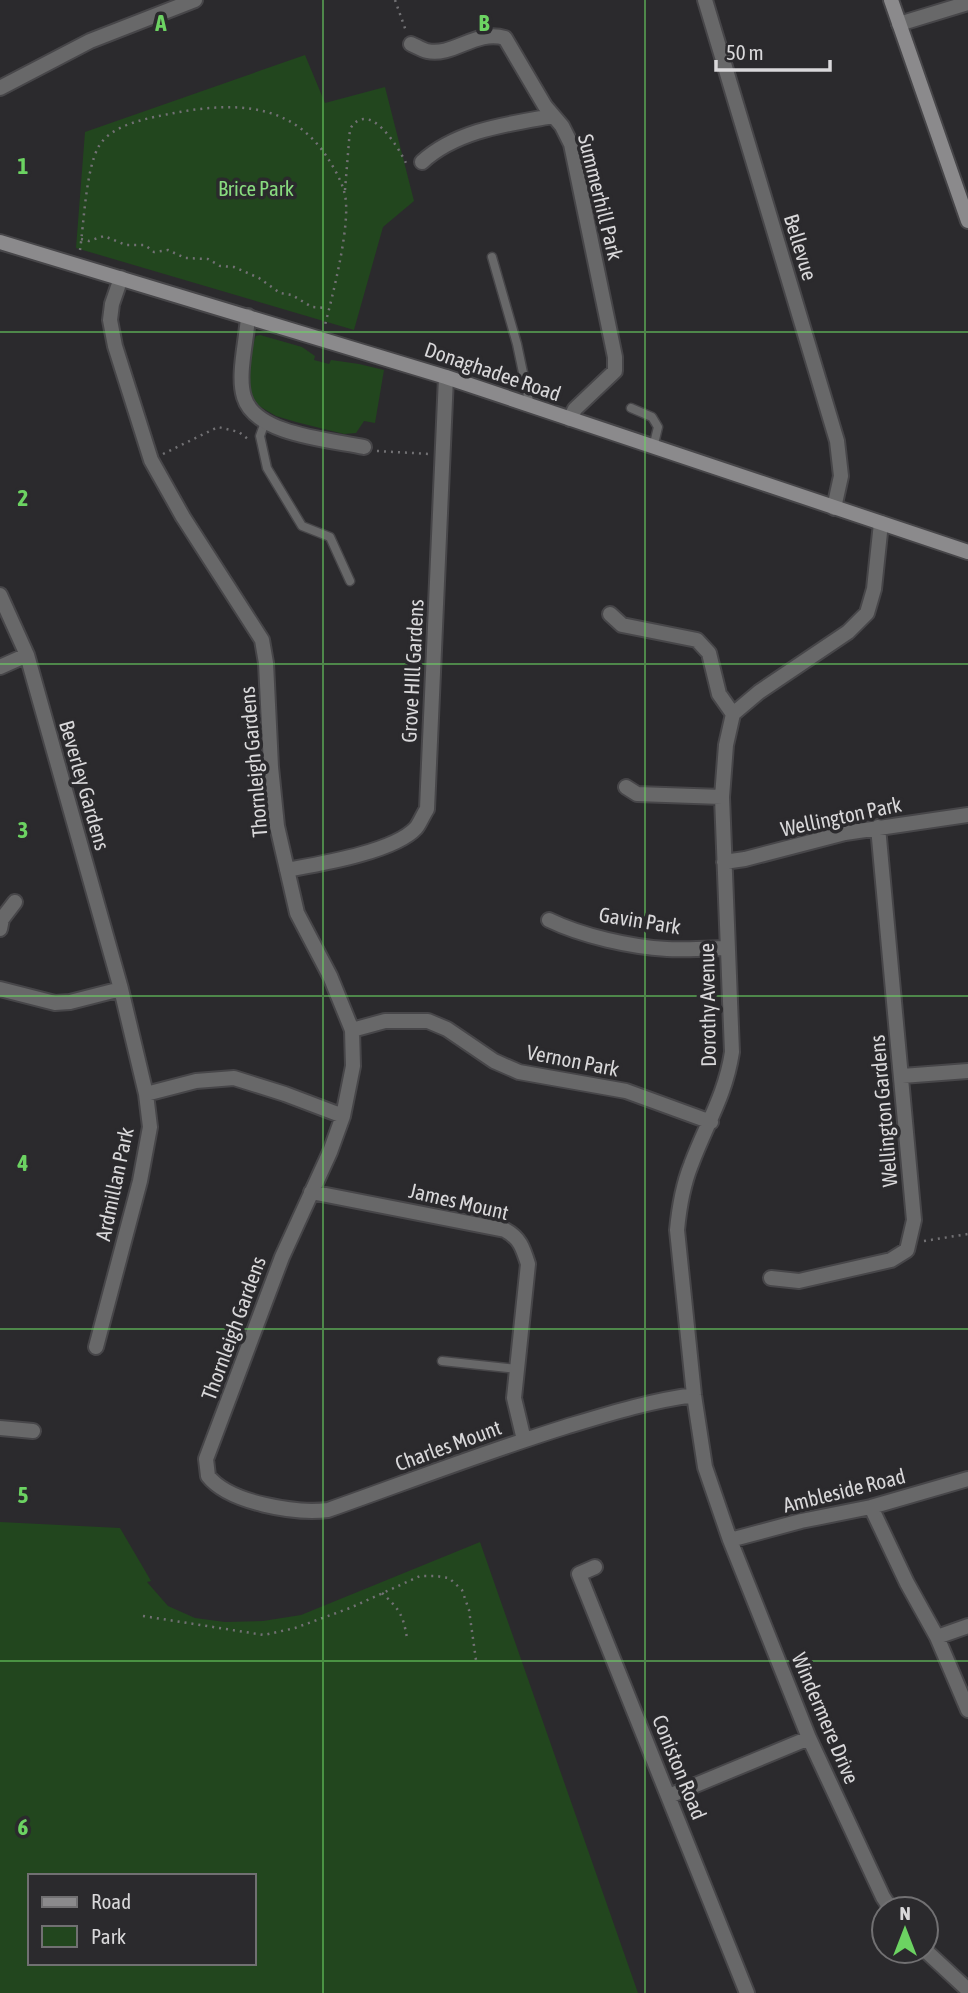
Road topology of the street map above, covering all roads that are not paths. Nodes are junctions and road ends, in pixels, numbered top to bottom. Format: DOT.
graph roads {
  1 [pos="195,0"];
  2 [pos="705,0"];
  3 [pos="891,0"];
  4 [pos="968,3"];
  5 [pos="899,23"];
  6 [pos="411,44"];
  7 [pos="0,88"];
  8 [pos="553,116"];
  9 [pos="415,163"];
  10 [pos="968,221"];
  11 [pos="0,242"];
  12 [pos="492,257"];
  13 [pos="121,278"];
  14 [pos="248,316"];
  15 [pos="446,377"];
  16 [pos="530,406"];
  17 [pos="631,408"];
  18 [pos="570,419"];
  19 [pos="263,429"];
  20 [pos="364,447"];
  21 [pos="653,447"];
  22 [pos="834,508"];
  23 [pos="881,523"];
  24 [pos="968,552"];
  25 [pos="350,581"];
  26 [pos="0,595"];
  27 [pos="610,614"];
  28 [pos="27,655"];
  29 [pos="0,667"];
  30 [pos="733,714"];
  31 [pos="626,787"];
  32 [pos="722,797"];
  33 [pos="968,815"];
  34 [pos="878,827"];
  35 [pos="724,862"];
  36 [pos="287,870"];
  37 [pos="15,902"];
  38 [pos="549,920"];
  39 [pos="0,929"];
  40 [pos="728,948"];
  41 [pos="0,989"];
  42 [pos="121,989"];
  43 [pos="352,1030"];
  44 [pos="968,1071"];
  45 [pos="902,1076"];
  46 [pos="146,1094"];
  47 [pos="343,1116"];
  48 [pos="711,1122"];
  49 [pos="311,1192"];
  50 [pos="771,1278"];
  51 [pos="96,1347"];
  52 [pos="442,1362"];
  53 [pos="517,1369"];
  54 [pos="694,1395"];
  55 [pos="0,1428"];
  56 [pos="33,1431"];
  57 [pos="524,1440"];
  58 [pos="968,1479"];
  59 [pos="219,1488"];
  60 [pos="871,1507"];
  61 [pos="730,1539"];
  62 [pos="595,1567"];
  63 [pos="968,1626"];
  64 [pos="937,1636"];
  65 [pos="968,1710"];
  66 [pos="809,1738"];
  67 [pos="669,1796"];
  68 [pos="882,1895"];
  69 [pos="940,1964"];
  70 [pos="968,1990"];
  71 [pos="747,1993"];
  1 -- 7 [label="street"];
  2 -- 22 [label="street, Bellevue"];
  3 -- 5 [label="main road"];
  4 -- 5 [label="street"];
  5 -- 10 [label="main road"];
  6 -- 8 [label="street, Summerhill Park"];
  8 -- 9 [label="street"];
  8 -- 18 [label="street, Summerhill Park"];
  11 -- 13 [label="main road, Donaghadee Road"];
  12 -- 16 [label="lane"];
  13 -- 14 [label="main road, Donaghadee Road"];
  13 -- 36 [label="street, Thornleigh Gardens"];
  14 -- 15 [label="main road, Donaghadee Road"];
  14 -- 19 [label="street"];
  15 -- 16 [label="main road, Donaghadee Road"];
  15 -- 36 [label="street, Grove HIll Gardens"];
  16 -- 18 [label="main road, Donaghadee Road"];
  17 -- 21 [label="lane"];
  18 -- 21 [label="main road, Donaghadee Road"];
  19 -- 20 [label="street"];
  19 -- 25 [label="lane"];
  21 -- 22 [label="main road, Donaghadee Road"];
  22 -- 23 [label="main road, Donaghadee Road"];
  23 -- 24 [label="main road, Donaghadee Road"];
  23 -- 30 [label="street"];
  26 -- 28 [label="street, Beverley Gardens"];
  27 -- 30 [label="street"];
  28 -- 29 [label="street"];
  28 -- 42 [label="street, Beverley Gardens"];
  30 -- 32 [label="street, Dorothy Avenue"];
  31 -- 32 [label="street"];
  32 -- 35 [label="street, Dorothy Avenue"];
  33 -- 34 [label="street, Wellington Park"];
  34 -- 35 [label="street, Wellington Park"];
  34 -- 45 [label="street, Wellington Gardens"];
  35 -- 40 [label="street, Dorothy Avenue"];
  36 -- 43 [label="street, Thornleigh Gardens"];
  37 -- 39 [label="street"];
  38 -- 40 [label="street, Gavin Park"];
  40 -- 48 [label="street, Dorothy Avenue"];
  41 -- 42 [label="street"];
  42 -- 46 [label="street, Ardmillan Park"];
  43 -- 47 [label="street, Thornleigh Gardens"];
  43 -- 48 [label="street, Vernon Park"];
  44 -- 45 [label="street"];
  45 -- 50 [label="street, Wellington Gardens"];
  46 -- 47 [label="street"];
  46 -- 51 [label="street, Ardmillan Park"];
  47 -- 49 [label="street, Thornleigh Gardens"];
  48 -- 54 [label="street, Dorothy Avenue"];
  49 -- 53 [label="street, James Mount"];
  49 -- 59 [label="street, Thornleigh Gardens"];
  52 -- 53 [label="lane"];
  53 -- 57 [label="street, James Mount"];
  54 -- 57 [label="street, Charles Mount"];
  54 -- 61 [label="street, Dorothy Avenue"];
  55 -- 56 [label="street"];
  57 -- 59 [label="street, Charles Mount"];
  58 -- 60 [label="street, Ambleside Road"];
  60 -- 61 [label="street, Ambleside Road"];
  60 -- 64 [label="street"];
  61 -- 66 [label="street, Windermere Drive"];
  62 -- 67 [label="street, Coniston Road"];
  63 -- 64 [label="street"];
  64 -- 65 [label="street"];
  66 -- 67 [label="street"];
  66 -- 68 [label="street, Windermere Drive"];
  67 -- 71 [label="street, Coniston Road"];
  69 -- 70 [label="street"];
}
